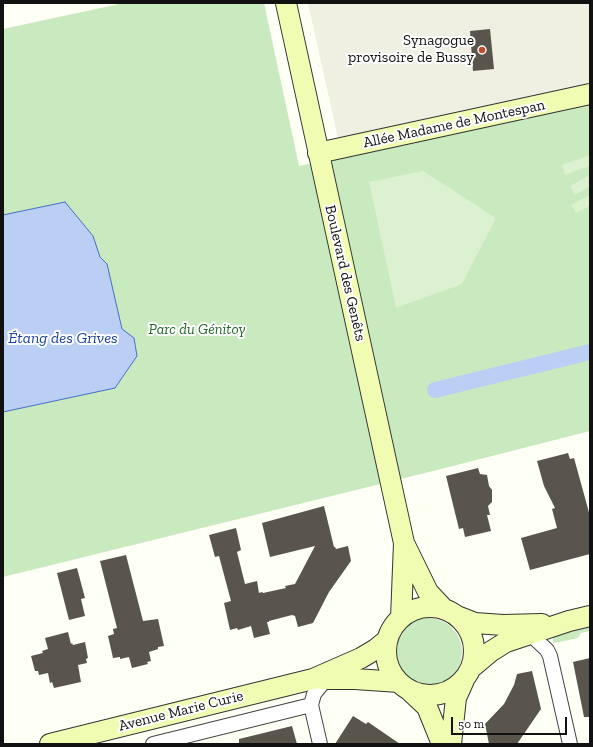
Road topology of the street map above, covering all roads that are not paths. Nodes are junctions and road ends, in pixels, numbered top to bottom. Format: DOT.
graph roads {
  1 [pos="286,3"];
  2 [pos="590,94"];
  3 [pos="318,153"];
  4 [pos="404,543"];
  5 [pos="450,613"];
  6 [pos="590,616"];
  7 [pos="401,618"];
  8 [pos="570,621"];
  9 [pos="531,635"];
  10 [pos="387,640"];
  11 [pos="467,674"];
  12 [pos="319,679"];
  13 [pos="404,686"];
  14 [pos="311,704"];
  15 [pos="50,744"];
  16 [pos="153,744"];
  17 [pos="320,744"];
  18 [pos="442,744"];
  19 [pos="451,744"];
  20 [pos="570,744"];
  1 -- 3 [label="street, Boulevard des Genêts"];
  2 -- 3 [label="street, Allée Madame de Montespan"];
  3 -- 4 [label="street, Boulevard des Genêts"];
  4 -- 5 [label="street, Boulevard des Genêts"];
  4 -- 7 [label="street, Boulevard des Genêts"];
  5 -- 7 [label="street"];
  5 -- 8 [label="street"];
  5 -- 11 [label="street"];
  6 -- 8 [label="street"];
  7 -- 10 [label="street"];
  8 -- 9 [label="street"];
  9 -- 11 [label="street"];
  9 -- 20 [label="street"];
  10 -- 12 [label="street, Avenue Marie Curie"];
  10 -- 13 [label="street"];
  11 -- 13 [label="street"];
  11 -- 19 [label="street"];
  12 -- 13 [label="street, Avenue Marie Curie"];
  12 -- 14 [label="street, Avenue Marie Curie"];
  12 -- 15 [label="street, Avenue Marie Curie"];
  13 -- 18 [label="street"];
  14 -- 16 [label="street, Avenue Marie Curie"];
  14 -- 17 [label="street"];
}
